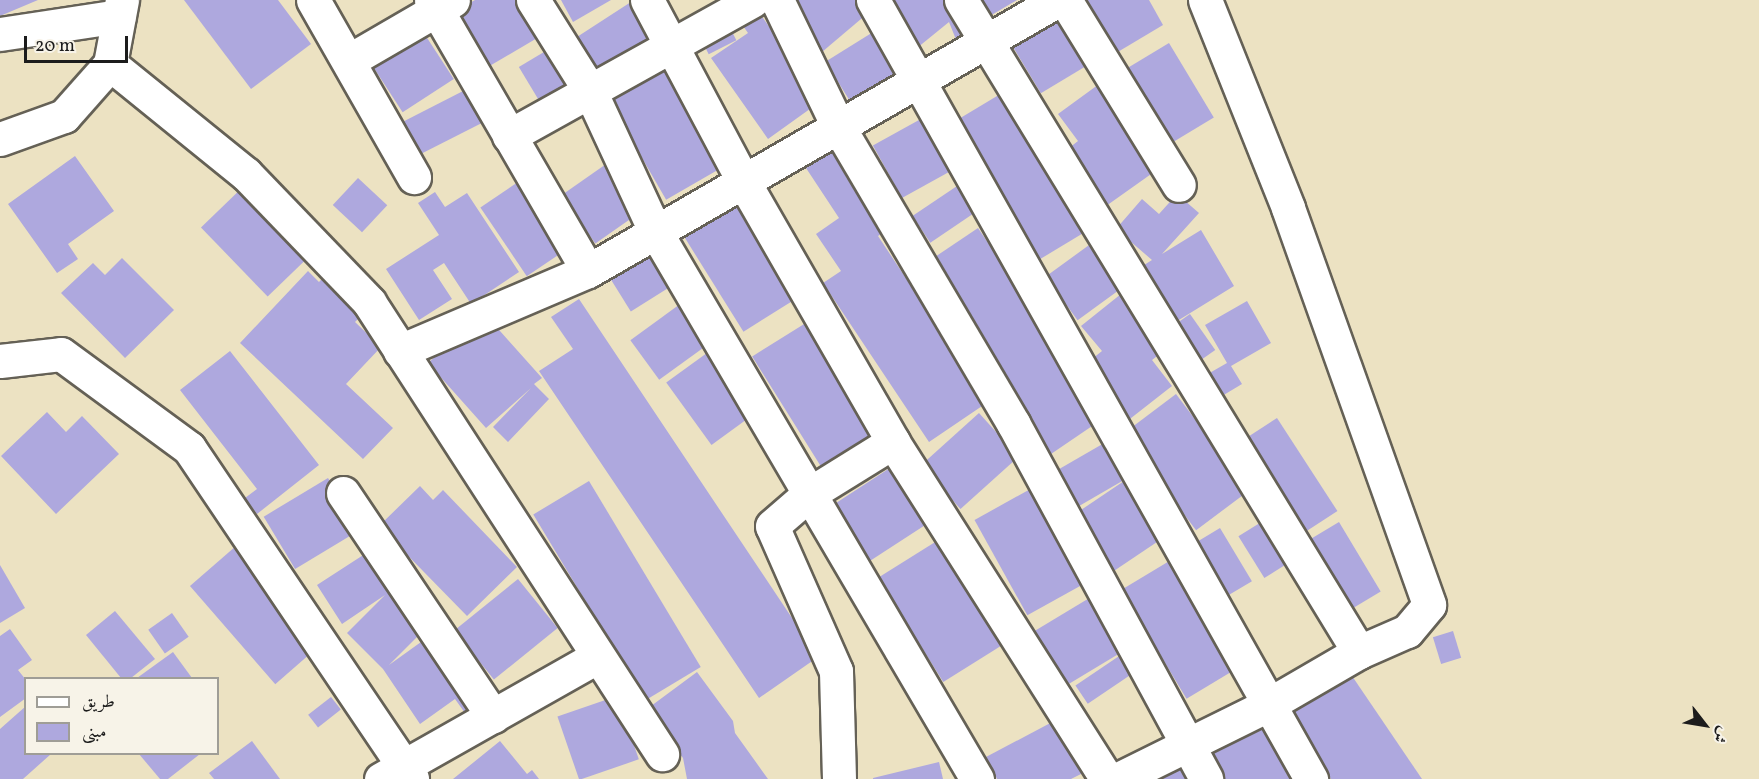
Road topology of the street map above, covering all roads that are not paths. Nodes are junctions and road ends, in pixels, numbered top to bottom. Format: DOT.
graph roads {
  1 [pos="313,0"];
  2 [pos="533,0"];
  3 [pos="647,0"];
  4 [pos="753,0"];
  5 [pos="777,0"];
  6 [pos="873,0"];
  7 [pos="960,0"];
  8 [pos="1058,0"];
  9 [pos="1065,0"];
  10 [pos="1205,0"];
  11 [pos="441,3"];
  12 [pos="120,8"];
  13 [pos="0,34"];
  14 [pos="984,42"];
  15 [pos="671,46"];
  16 [pos="350,60"];
  17 [pos="110,64"];
  18 [pos="922,79"];
  19 [pos="590,91"];
  20 [pos="838,126"];
  21 [pos="509,136"];
  22 [pos="0,139"];
  23 [pos="414,177"];
  24 [pos="742,180"];
  25 [pos="1179,185"];
  26 [pos="654,229"];
  27 [pos="588,271"];
  28 [pos="400,351"];
  29 [pos="0,361"];
  30 [pos="893,442"];
  31 [pos="343,493"];
  32 [pos="809,494"];
  33 [pos="1359,652"];
  34 [pos="597,657"];
  35 [pos="1268,705"];
  36 [pos="493,716"];
  37 [pos="1188,742"];
  38 [pos="662,754"];
  39 [pos="399,775"];
  40 [pos="839,779"];
  41 [pos="977,779"];
  42 [pos="1107,779"];
  43 [pos="1118,779"];
  44 [pos="1206,779"];
  45 [pos="1311,779"];
  1 -- 16 [label="street"];
  2 -- 19 [label="street"];
  3 -- 15 [label="street"];
  4 -- 15 [label="street"];
  5 -- 20 [label="street"];
  6 -- 18 [label="street"];
  7 -- 14 [label="street"];
  8 -- 14 [label="street"];
  9 -- 25 [label="street"];
  10 -- 33 [label="street"];
  11 -- 16 [label="street"];
  11 -- 21 [label="street"];
  12 -- 13 [label="street"];
  12 -- 17 [label="street"];
  14 -- 18 [label="street"];
  14 -- 33 [label="street"];
  15 -- 19 [label="street"];
  15 -- 24 [label="street"];
  16 -- 23 [label="street"];
  17 -- 22 [label="street"];
  17 -- 28 [label="street"];
  18 -- 20 [label="street"];
  18 -- 35 [label="street"];
  19 -- 21 [label="street"];
  19 -- 26 [label="street"];
  20 -- 24 [label="street"];
  20 -- 37 [label="street"];
  21 -- 27 [label="street"];
  24 -- 26 [label="street"];
  24 -- 30 [label="street"];
  26 -- 27 [label="street"];
  26 -- 32 [label="street"];
  27 -- 28 [label="street"];
  28 -- 34 [label="street"];
  29 -- 39 [label="street"];
  30 -- 32 [label="street"];
  30 -- 42 [label="street"];
  31 -- 36 [label="street"];
  32 -- 40 [label="street"];
  32 -- 41 [label="street"];
  33 -- 35 [label="street"];
  34 -- 36 [label="street"];
  34 -- 38 [label="street"];
  35 -- 37 [label="street"];
  35 -- 45 [label="street"];
  36 -- 39 [label="street"];
  37 -- 43 [label="street"];
  37 -- 44 [label="street"];
}
